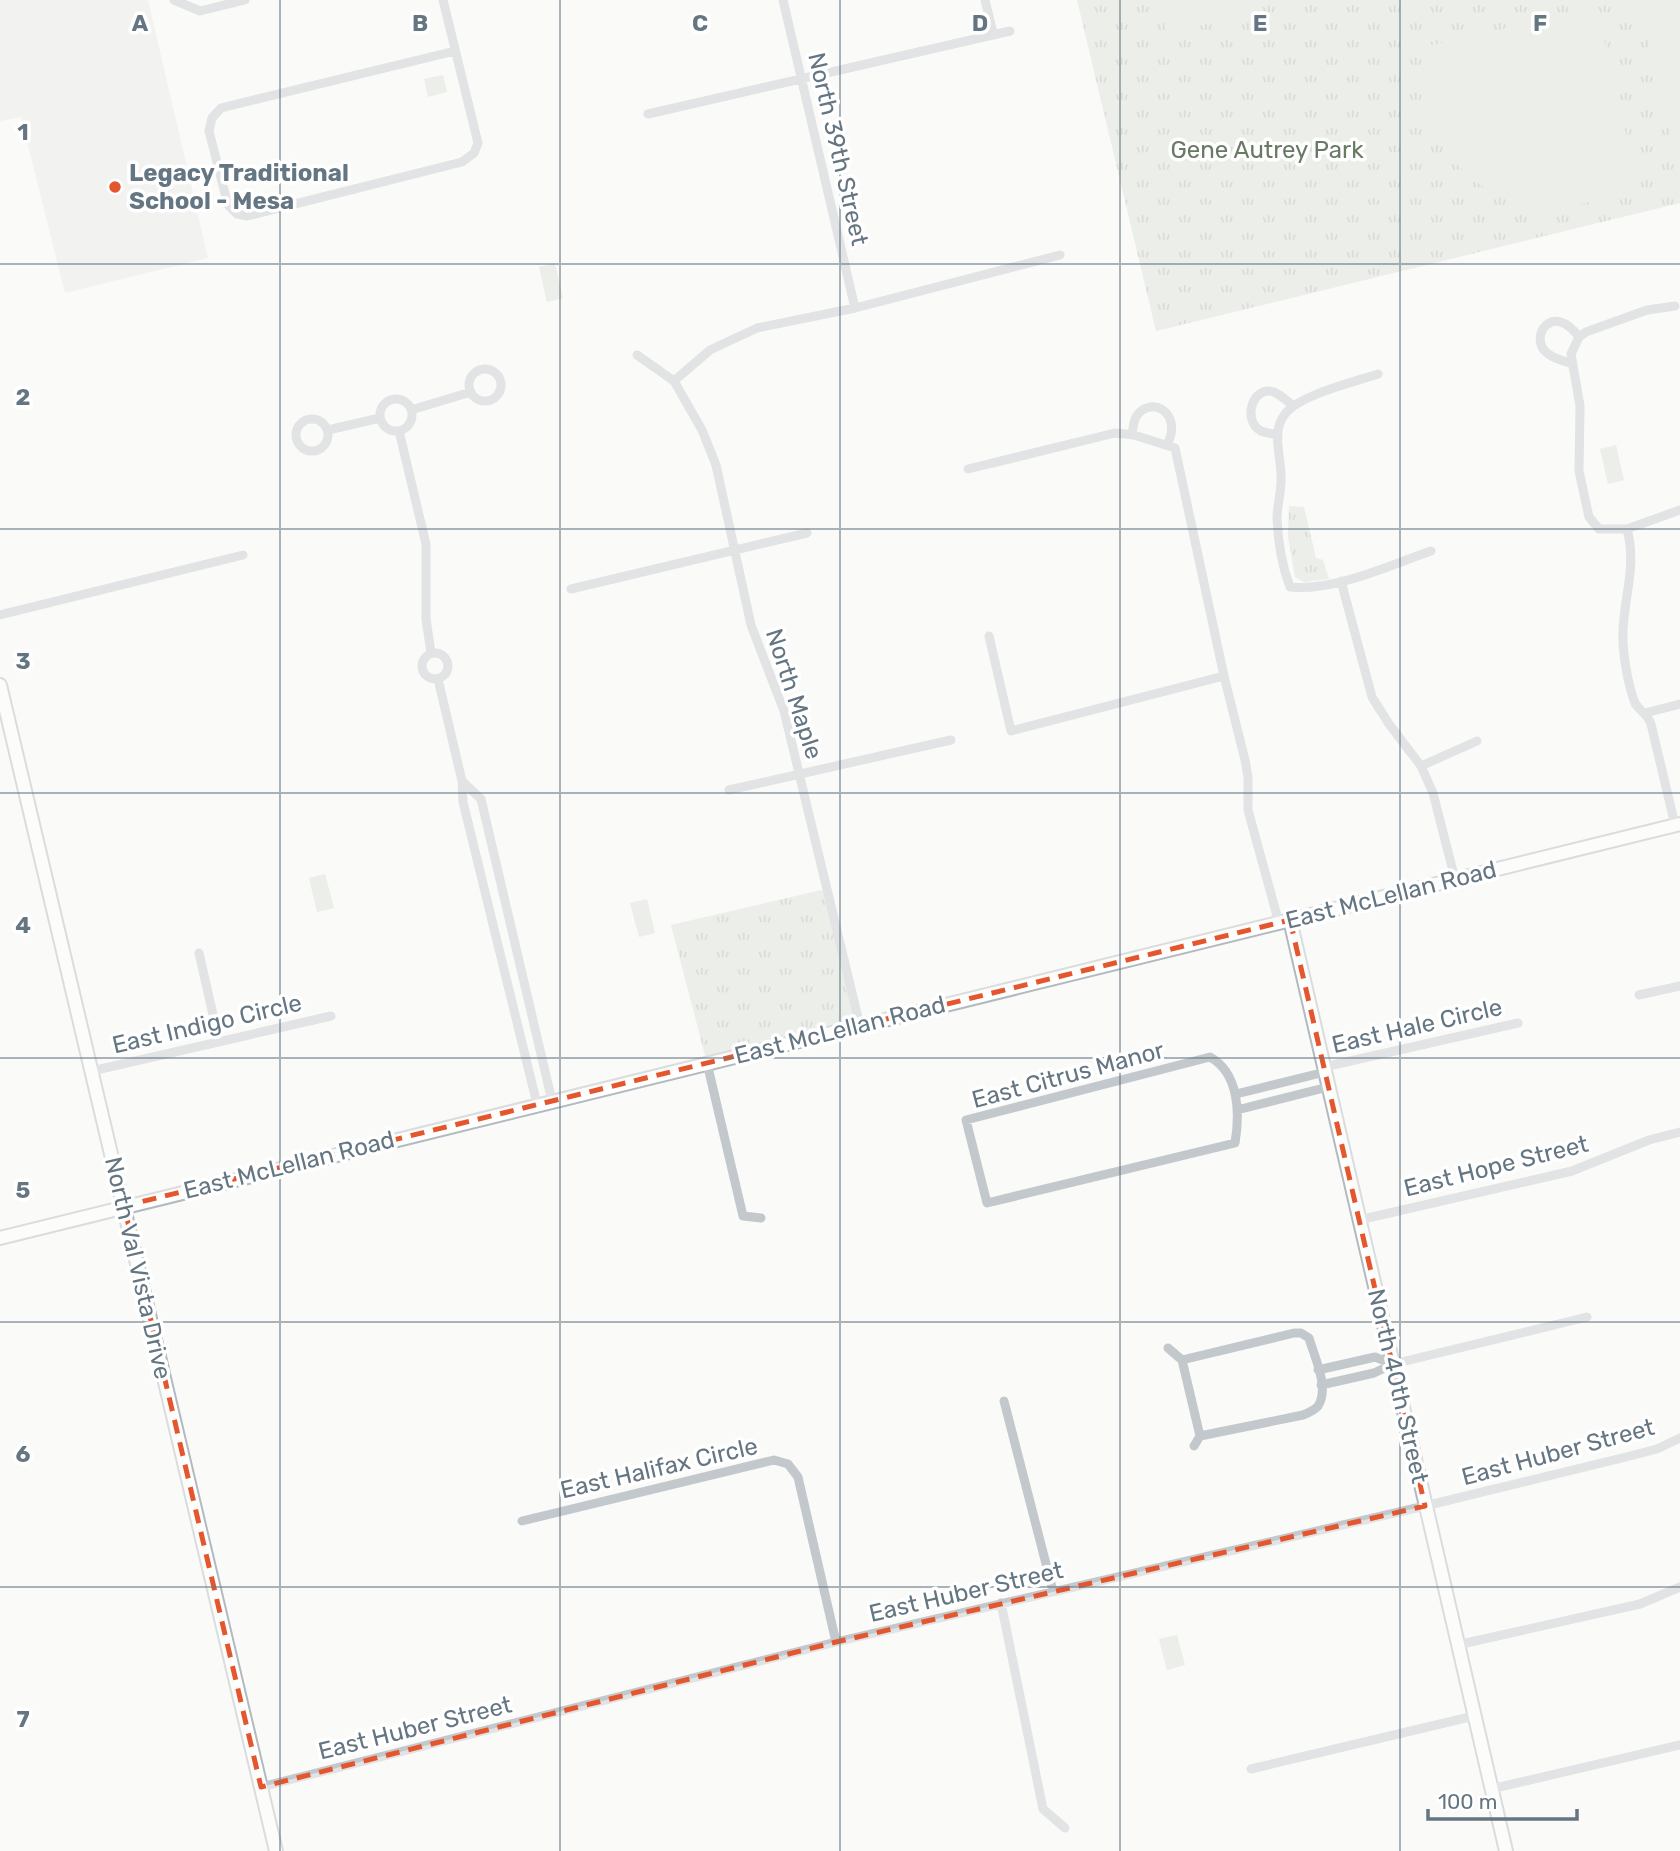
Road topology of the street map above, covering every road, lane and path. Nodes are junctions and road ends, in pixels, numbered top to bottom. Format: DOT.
graph roads {
  1 [pos="245,0"];
  2 [pos="443,0"];
  3 [pos="783,0"];
  4 [pos="985,0"];
  5 [pos="180,1"];
  6 [pos="219,4"];
  7 [pos="1010,31"];
  8 [pos="993,33"];
  9 [pos="456,51"];
  10 [pos="801,78"];
  11 [pos="648,114"];
  12 [pos="1060,256"];
  13 [pos="1675,306"];
  14 [pos="856,308"];
  15 [pos="1579,337"];
  16 [pos="637,355"];
  17 [pos="1573,364"];
  18 [pos="1378,374"];
  19 [pos="674,381"];
  20 [pos="471,393"];
  21 [pos="1293,406"];
  22 [pos="411,410"];
  23 [pos="380,418"];
  24 [pos="328,430"];
  25 [pos="399,431"];
  26 [pos="1132,435"];
  27 [pos="1278,435"];
  28 [pos="1167,445"];
  29 [pos="968,469"];
  30 [pos="1680,510"];
  31 [pos="1628,529"];
  32 [pos="807,533"];
  33 [pos="736,550"];
  34 [pos="1431,551"];
  35 [pos="243,555"];
  36 [pos="1341,581"];
  37 [pos="571,589"];
  38 [pos="0,615"];
  39 [pos="989,636"];
  40 [pos="431,653"];
  41 [pos="1224,676"];
  42 [pos="438,679"];
  43 [pos="0,685"];
  44 [pos="1680,704"];
  45 [pos="1645,713"];
  46 [pos="951,740"];
  47 [pos="1477,741"];
  48 [pos="1422,766"];
  49 [pos="799,775"];
  50 [pos="462,781"];
  51 [pos="729,790"];
  52 [pos="1679,825"];
  53 [pos="494,853"];
  54 [pos="477,857"];
  55 [pos="1455,879"];
  56 [pos="1285,922"];
  57 [pos="199,953"];
  58 [pos="1680,986"];
  59 [pos="1639,995"];
  60 [pos="528,1001"];
  61 [pos="513,1004"];
  62 [pos="331,1016"];
  63 [pos="1518,1023"];
  64 [pos="860,1026"];
  65 [pos="219,1041"];
  66 [pos="537,1044"];
  67 [pos="524,1048"];
  68 [pos="707,1063"];
  69 [pos="542,1067"];
  70 [pos="529,1070"];
  71 [pos="1324,1070"];
  72 [pos="92,1071"];
  73 [pos="1328,1087"];
  74 [pos="1236,1094"];
  75 [pos="552,1101"];
  76 [pos="537,1104"];
  77 [pos="1237,1110"];
  78 [pos="1680,1132"];
  79 [pos="124,1206"];
  80 [pos="761,1218"];
  81 [pos="1359,1220"];
  82 [pos="0,1238"];
  83 [pos="1587,1317"];
  84 [pos="1168,1348"];
  85 [pos="1182,1360"];
  86 [pos="1342,1364"];
  87 [pos="1393,1364"];
  88 [pos="1318,1370"];
  89 [pos="1346,1380"];
  90 [pos="1321,1385"];
  91 [pos="1004,1401"];
  92 [pos="1200,1436"];
  93 [pos="1680,1438"];
  94 [pos="1194,1446"];
  95 [pos="1425,1506"];
  96 [pos="522,1521"];
  97 [pos="1680,1587"];
  98 [pos="1053,1591"];
  99 [pos="1001,1603"];
  100 [pos="836,1642"];
  101 [pos="1457,1645"];
  102 [pos="1474,1716"];
  103 [pos="1679,1748"];
  104 [pos="1251,1769"];
  105 [pos="261,1787"];
  106 [pos="1491,1789"];
  107 [pos="1065,1828"];
  108 [pos="276,1851"];
  109 [pos="1506,1851"];
  1 -- 6 [label="street"];
  2 -- 9 [label="street"];
  3 -- 10 [label="street, North 39th Street"];
  4 -- 8 [label="street"];
  5 -- 6 [label="street"];
  7 -- 8 [label="street"];
  8 -- 10 [label="street"];
  9 -- 9 [label="street"];
  10 -- 11 [label="street"];
  10 -- 14 [label="street, North 39th Street"];
  12 -- 14 [label="street"];
  13 -- 15 [label="street"];
  14 -- 19 [label="street"];
  15 -- 17 [label="street"];
  15 -- 17 [label="street"];
  16 -- 19 [label="street"];
  17 -- 31 [label="street"];
  18 -- 21 [label="street"];
  19 -- 33 [label="street, North Maple"];
  20 -- 22 [label="street"];
  21 -- 27 [label="street"];
  21 -- 27 [label="street"];
  22 -- 23 [label="street"];
  22 -- 25 [label="street"];
  23 -- 24 [label="street"];
  23 -- 25 [label="street"];
  25 -- 40 [label="street"];
  26 -- 28 [label="street"];
  26 -- 28 [label="street"];
  26 -- 29 [label="street"];
  27 -- 36 [label="street"];
  28 -- 41 [label="street"];
  30 -- 31 [label="street"];
  31 -- 45 [label="street"];
  32 -- 33 [label="street"];
  33 -- 37 [label="street"];
  33 -- 49 [label="street, North Maple"];
  34 -- 36 [label="street"];
  35 -- 38 [label="street"];
  36 -- 48 [label="street"];
  39 -- 41 [label="street"];
  40 -- 42 [label="street"];
  40 -- 42 [label="street"];
  41 -- 56 [label="street"];
  42 -- 50 [label="street"];
  43 -- 72 [label="street, North Val Vista Drive"];
  44 -- 45 [label="street"];
  45 -- 52 [label="street"];
  46 -- 49 [label="street"];
  47 -- 48 [label="street"];
  48 -- 55 [label="street"];
  49 -- 51 [label="street"];
  49 -- 64 [label="street, North Maple"];
  50 -- 53 [label="street"];
  50 -- 54 [label="street"];
  52 -- 55 [label="street, East McLellan Road"];
  53 -- 54 [label="street"];
  53 -- 60 [label="street"];
  54 -- 61 [label="street"];
  55 -- 56 [label="street, East McLellan Road"];
  56 -- 64 [label="street, East McLellan Road"];
  56 -- 71 [label="street, North 40th Street"];
  57 -- 65 [label="street"];
  58 -- 59 [label="street"];
  60 -- 61 [label="street"];
  60 -- 66 [label="street"];
  61 -- 67 [label="street"];
  62 -- 65 [label="street, East Indigo Circle"];
  63 -- 71 [label="street, East Hale Circle"];
  64 -- 68 [label="street, East McLellan Road"];
  65 -- 72 [label="street, East Indigo Circle"];
  66 -- 67 [label="street"];
  66 -- 69 [label="street"];
  67 -- 70 [label="street"];
  68 -- 75 [label="street, East McLellan Road"];
  68 -- 80 [label="street"];
  69 -- 70 [label="street"];
  69 -- 75 [label="street"];
  70 -- 76 [label="street"];
  71 -- 73 [label="street, North 40th Street"];
  71 -- 74 [label="street"];
  72 -- 79 [label="street, North Val Vista Drive"];
  73 -- 77 [label="street"];
  73 -- 81 [label="street, North 40th Street"];
  74 -- 77 [label="street, East Citrus Manor"];
  74 -- 77 [label="street, East Citrus Manor"];
  75 -- 76 [label="street, East McLellan Road"];
  76 -- 79 [label="street, East McLellan Road"];
  78 -- 81 [label="street, East Hope Street"];
  79 -- 82 [label="street, East McLellan Road"];
  79 -- 105 [label="street, North Val Vista Drive"];
  81 -- 87 [label="street, North 40th Street"];
  83 -- 87 [label="street"];
  84 -- 85 [label="street"];
  85 -- 88 [label="street"];
  85 -- 92 [label="street"];
  86 -- 87 [label="street"];
  86 -- 88 [label="street"];
  86 -- 89 [label="street"];
  87 -- 89 [label="street"];
  87 -- 95 [label="street, North 40th Street"];
  88 -- 90 [label="street"];
  89 -- 90 [label="street"];
  90 -- 92 [label="street"];
  91 -- 98 [label="street"];
  92 -- 94 [label="street"];
  93 -- 95 [label="street, East Huber Street"];
  95 -- 98 [label="street, East Huber Street"];
  95 -- 101 [label="street, North 40th Street"];
  96 -- 100 [label="street, East Halifax Circle"];
  97 -- 101 [label="street"];
  98 -- 99 [label="street, East Huber Street"];
  99 -- 100 [label="street, East Huber Street"];
  99 -- 107 [label="street"];
  100 -- 105 [label="street, East Huber Street"];
  101 -- 102 [label="street, North 40th Street"];
  102 -- 104 [label="street"];
  102 -- 106 [label="street, North 40th Street"];
  103 -- 106 [label="street"];
  105 -- 108 [label="street, North Val Vista Drive"];
  106 -- 109 [label="street, North 40th Street"];
}
